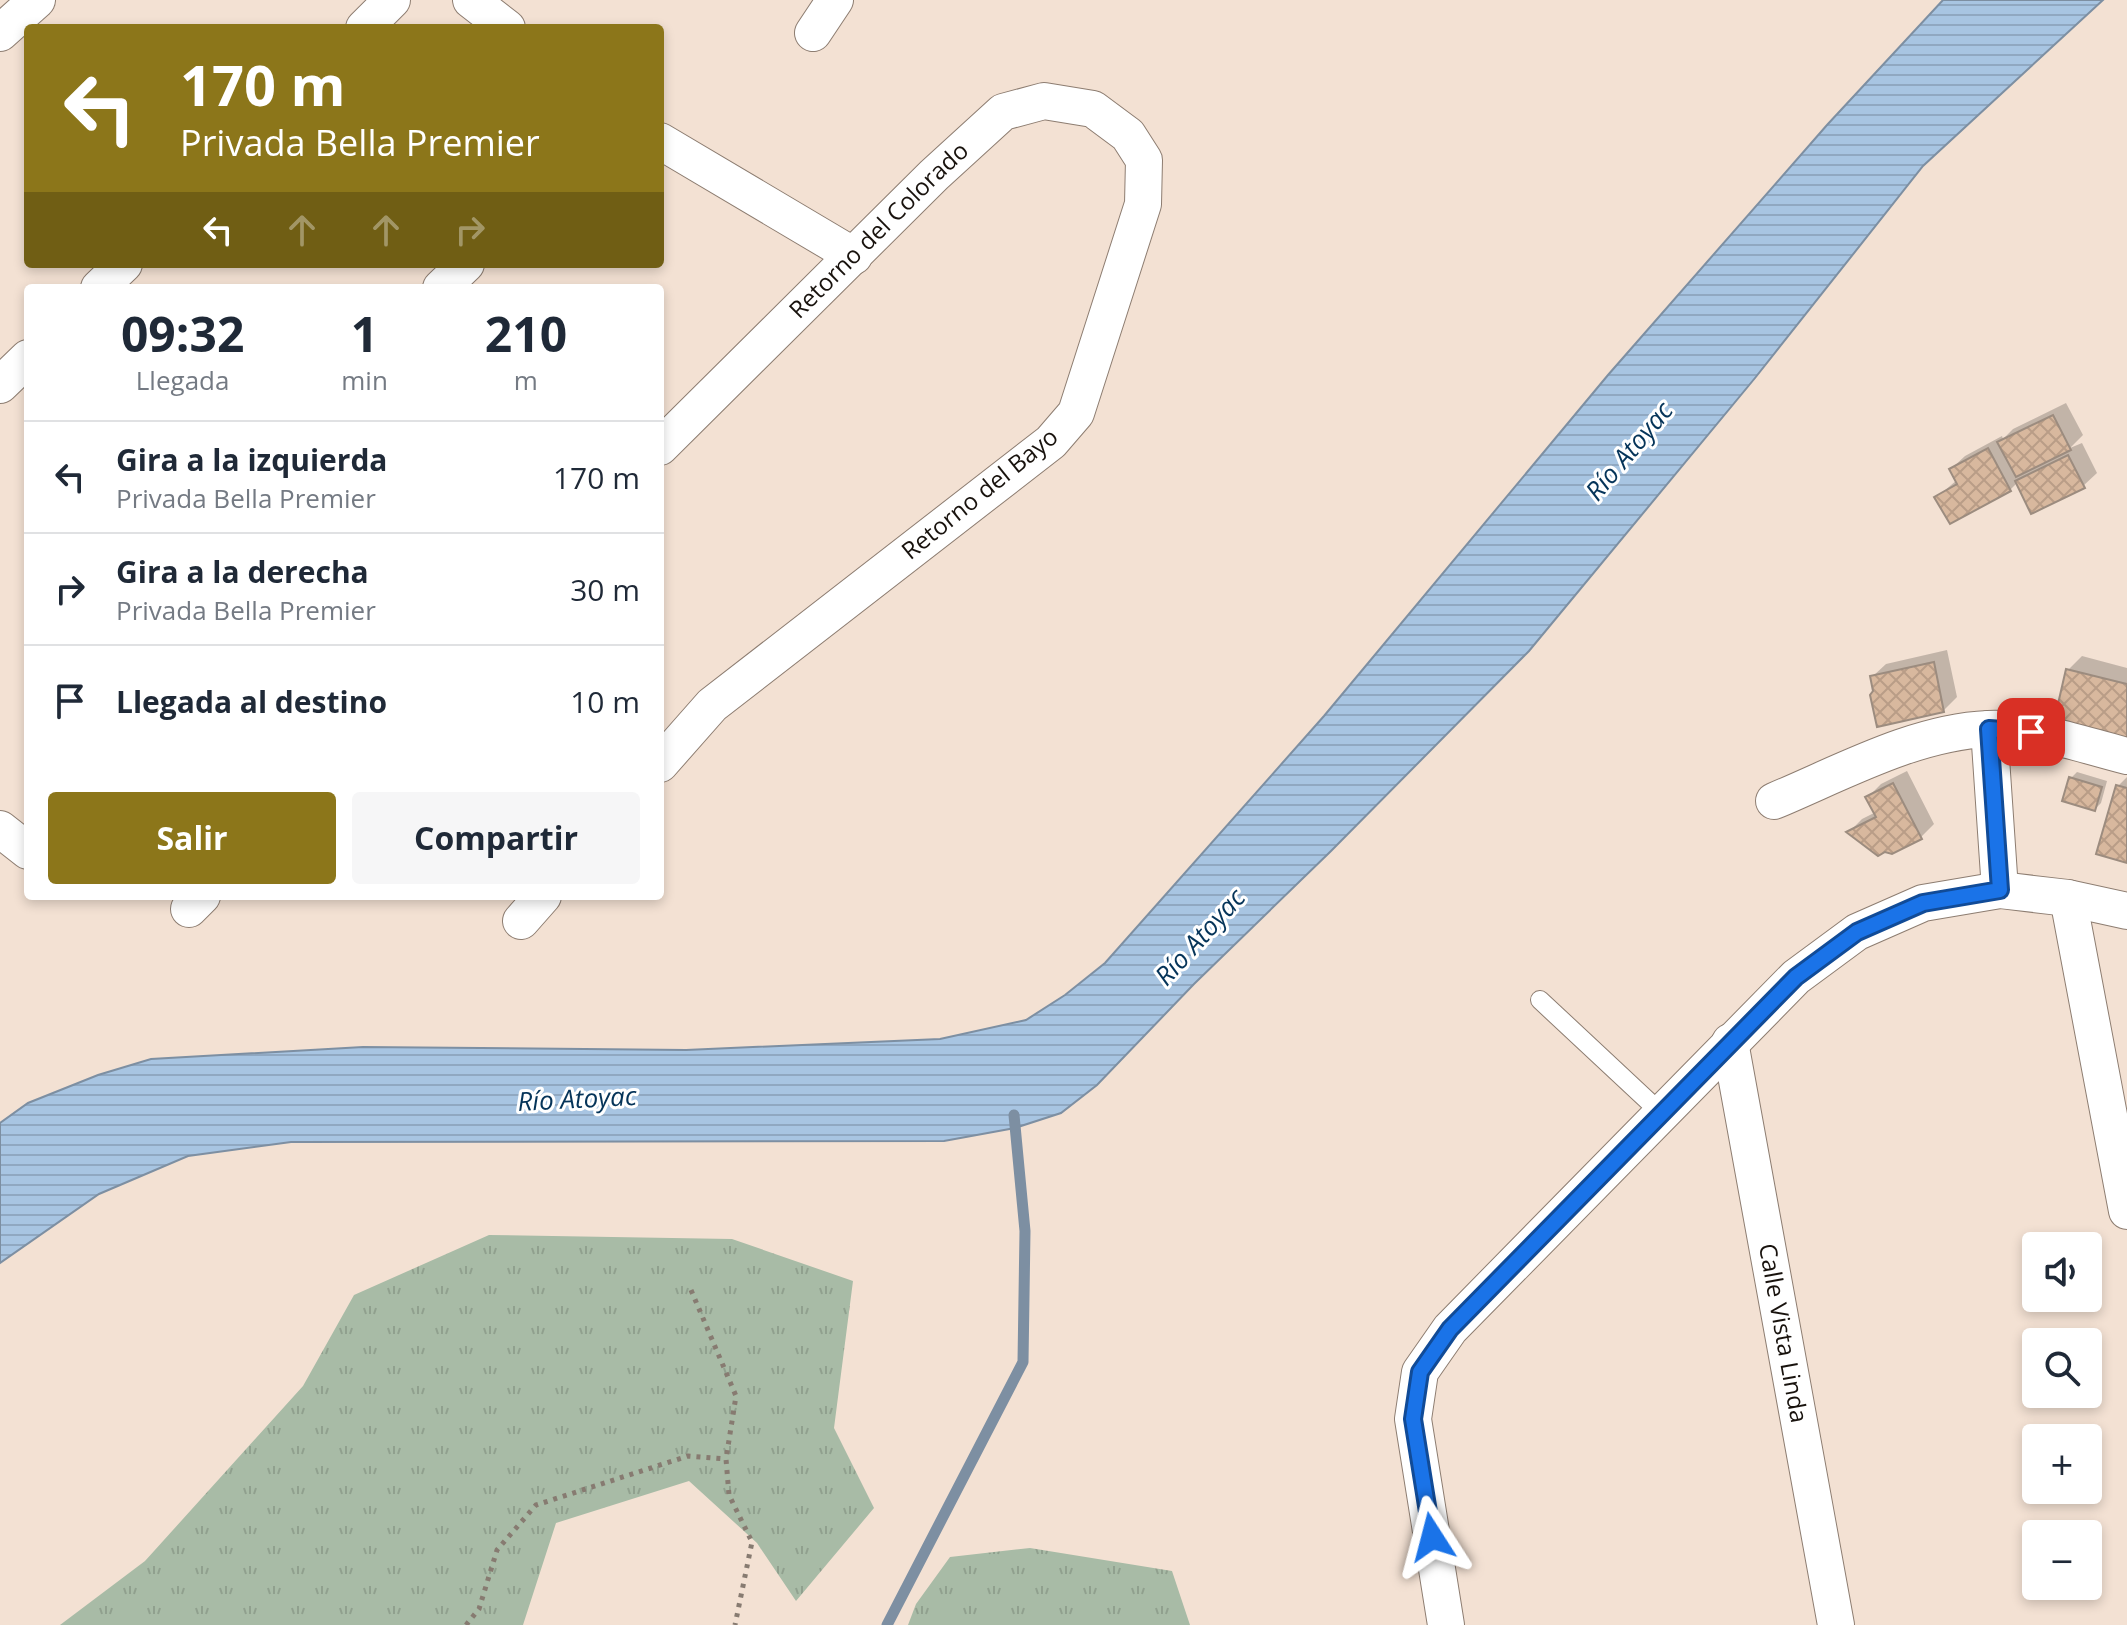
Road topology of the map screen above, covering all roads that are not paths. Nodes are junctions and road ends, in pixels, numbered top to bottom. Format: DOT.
graph roads {
  1 [pos="37,0"];
  2 [pos="392,0"];
  3 [pos="471,0"];
  4 [pos="835,0"];
  5 [pos="368,24"];
  6 [pos="502,24"];
  7 [pos="0,33"];
  8 [pos="813,33"];
  9 [pos="1128,135"];
  10 [pos="664,143"];
  11 [pos="854,256"];
  12 [pos="120,268"];
  13 [pos="462,268"];
  14 [pos="103,284"];
  15 [pos="445,284"];
  16 [pos="24,362"];
  17 [pos="0,385"];
  18 [pos="664,443"];
  19 [pos="1989,729"];
  20 [pos="2127,756"];
  21 [pos="664,759"];
  22 [pos="1774,801"];
  23 [pos="0,829"];
  24 [pos="24,848"];
  25 [pos="2000,890"];
  26 [pos="2068,898"];
  27 [pos="2127,911"];
  28 [pos="1540,1000"];
  29 [pos="1730,1042"];
  30 [pos="1661,1113"];
  31 [pos="2127,1211"];
  32 [pos="1446,1625"];
  33 [pos="1836,1625"];
  1 -- 7 [label="street"];
  2 -- 5 [label="street"];
  3 -- 6 [label="street"];
  4 -- 8 [label="street"];
  9 -- 11 [label="street, Retorno del Colorado"];
  9 -- 21 [label="street, Retorno del Bayo"];
  10 -- 11 [label="street"];
  11 -- 18 [label="street, Retorno del Colorado"];
  12 -- 14 [label="street"];
  13 -- 15 [label="street"];
  16 -- 17 [label="street"];
  19 -- 20 [label="street"];
  19 -- 22 [label="street"];
  19 -- 25 [label="street"];
  23 -- 24 [label="street"];
  25 -- 26 [label="street"];
  25 -- 29 [label="street"];
  26 -- 27 [label="street"];
  26 -- 31 [label="street"];
  28 -- 30 [label="lane"];
  29 -- 30 [label="street"];
  29 -- 33 [label="street, Calle Vista Linda"];
  30 -- 32 [label="street"];
}
